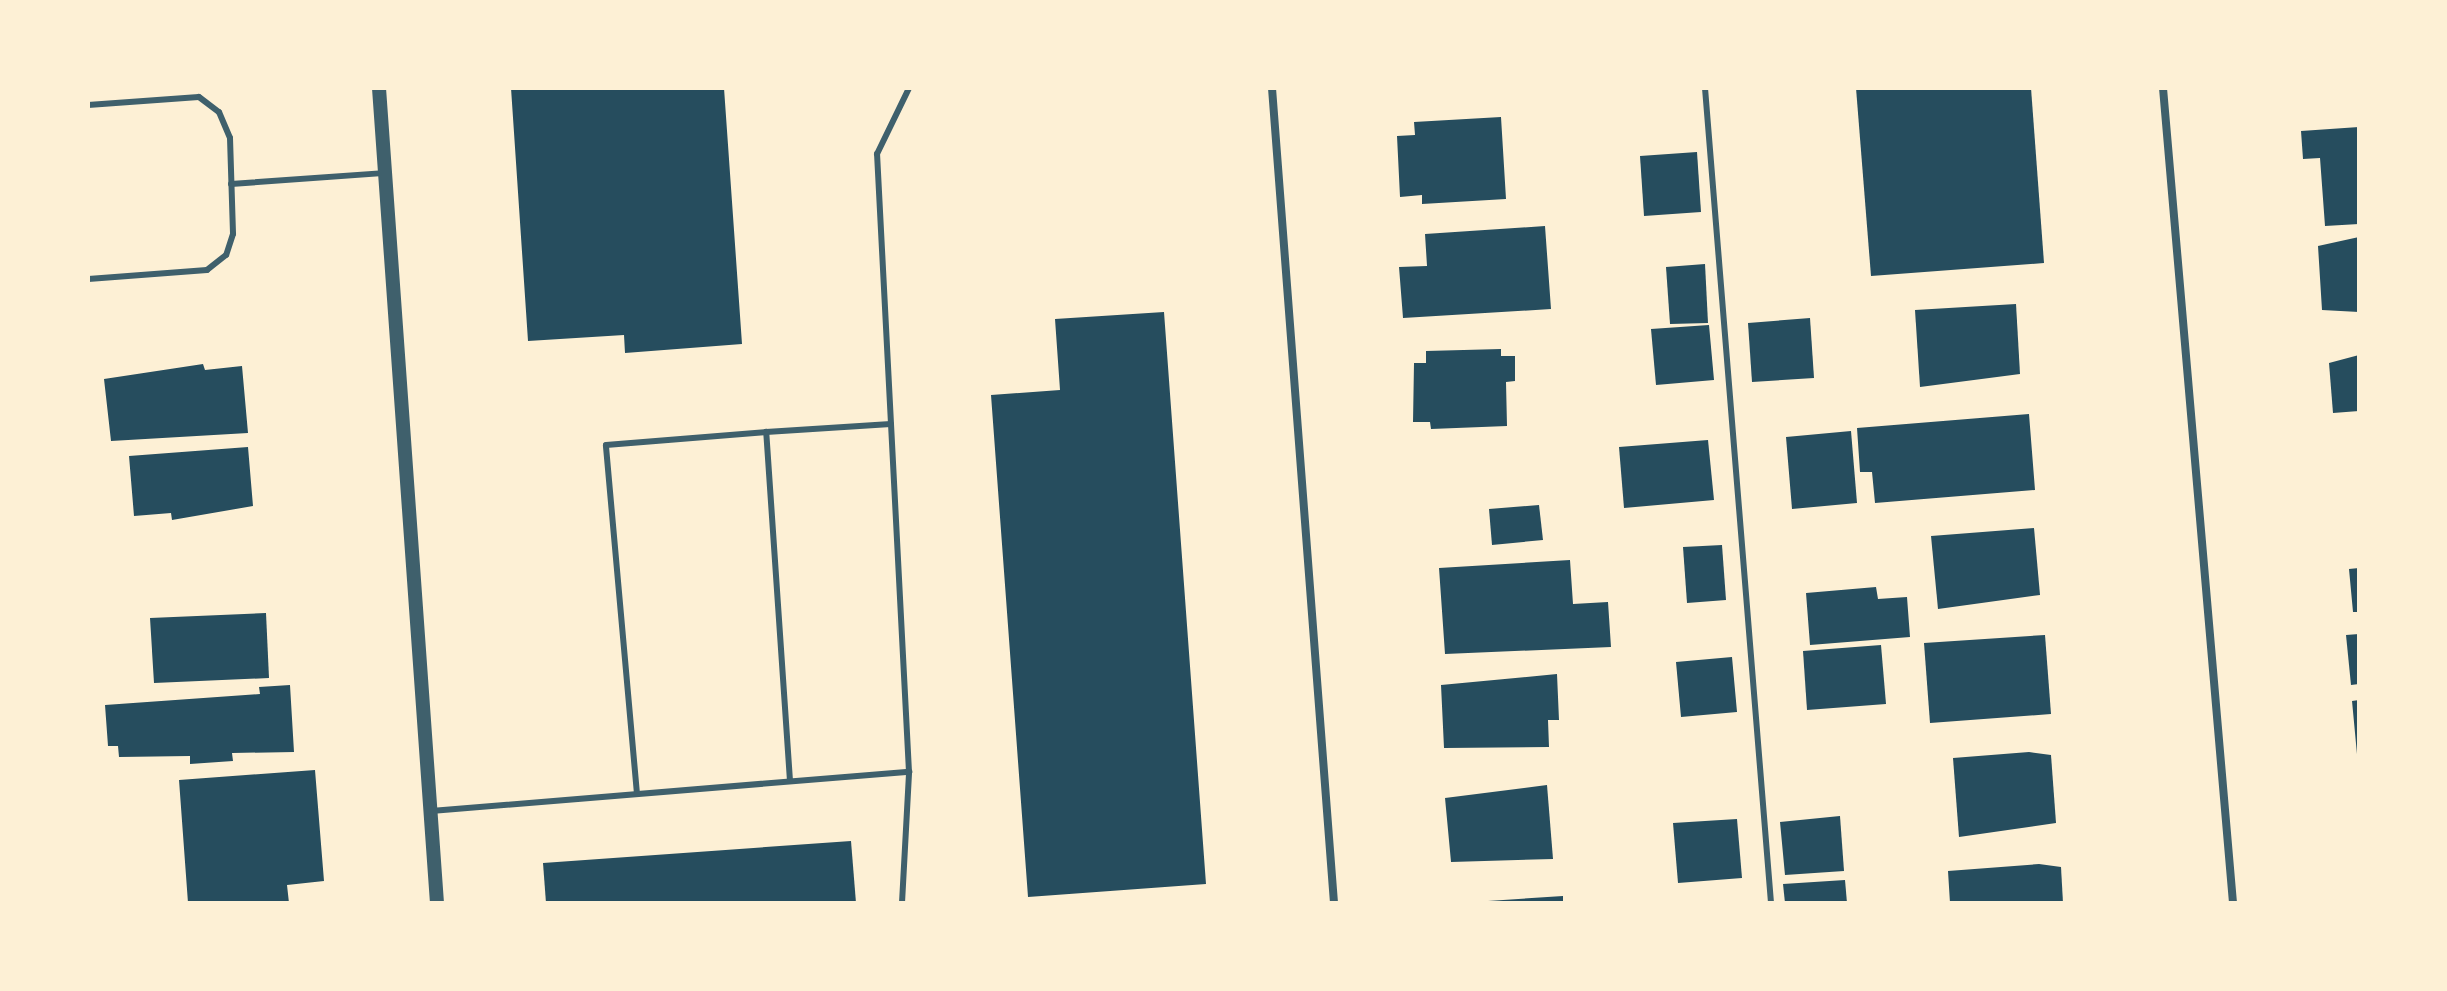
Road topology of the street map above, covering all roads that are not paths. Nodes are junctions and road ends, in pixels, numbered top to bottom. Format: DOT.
graph roads {
  1 [pos="379,88"];
  2 [pos="909,88"];
  3 [pos="1272,88"];
  4 [pos="1705,88"];
  5 [pos="2163,88"];
  6 [pos="88,105"];
  7 [pos="385,173"];
  8 [pos="231,184"];
  9 [pos="88,279"];
  10 [pos="891,424"];
  11 [pos="766,432"];
  12 [pos="909,772"];
  13 [pos="790,781"];
  14 [pos="637,794"];
  15 [pos="431,811"];
  16 [pos="437,903"];
  17 [pos="902,903"];
  18 [pos="1334,903"];
  19 [pos="1771,903"];
  20 [pos="2233,903"];
  1 -- 7 [label="street"];
  2 -- 10 [label="lane"];
  3 -- 18 [label="street"];
  4 -- 19 [label="lane"];
  5 -- 20 [label="street"];
  6 -- 8 [label="lane"];
  7 -- 8 [label="lane"];
  7 -- 15 [label="street"];
  8 -- 9 [label="lane"];
  10 -- 11 [label="lane"];
  10 -- 12 [label="lane"];
  11 -- 13 [label="lane"];
  11 -- 14 [label="lane"];
  12 -- 13 [label="lane"];
  12 -- 17 [label="lane"];
  13 -- 14 [label="lane"];
  14 -- 15 [label="lane"];
  15 -- 16 [label="street"];
}
